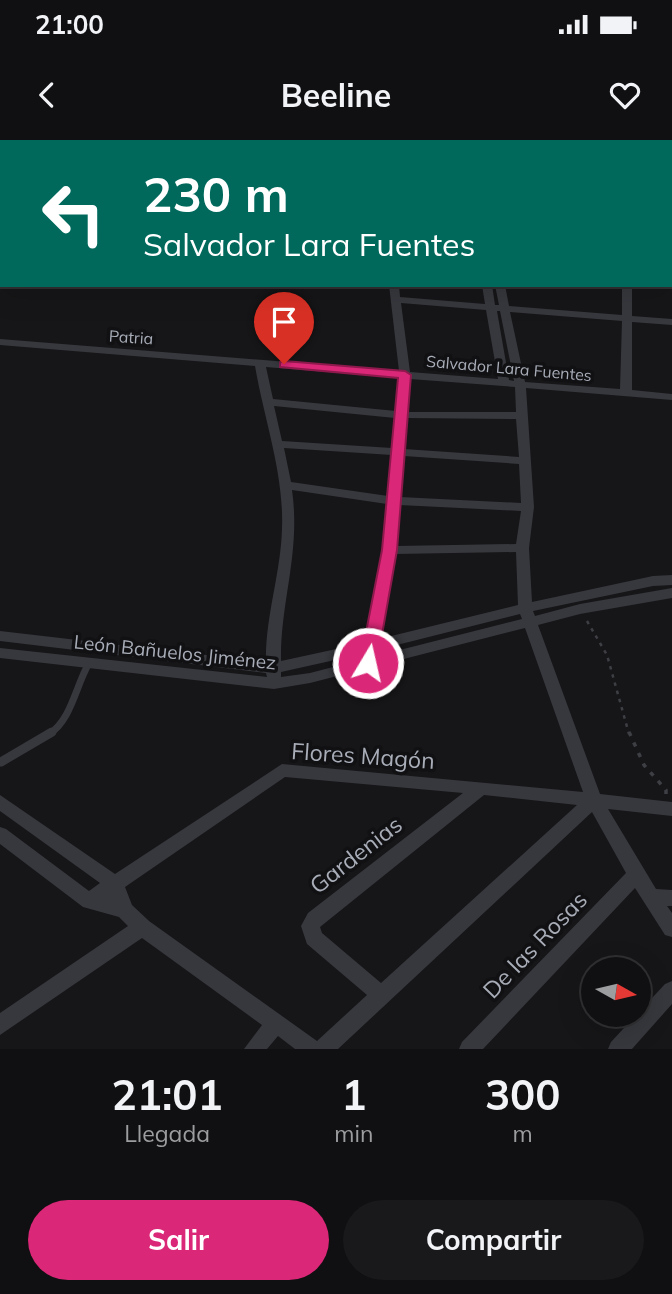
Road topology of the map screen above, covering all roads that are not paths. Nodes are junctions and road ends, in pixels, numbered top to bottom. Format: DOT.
graph roads {
  1 [pos="394,287"];
  2 [pos="487,287"];
  3 [pos="499,287"];
  4 [pos="626,287"];
  5 [pos="396,300"];
  6 [pos="490,307"];
  7 [pos="504,309"];
  8 [pos="627,318"];
  9 [pos="672,322"];
  10 [pos="0,342"];
  11 [pos="260,362"];
  12 [pos="405,375"];
  13 [pos="504,383"];
  14 [pos="520,385"];
  15 [pos="626,393"];
  16 [pos="672,397"];
  17 [pos="266,402"];
  18 [pos="401,415"];
  19 [pos="522,416"];
  20 [pos="279,444"];
  21 [pos="399,453"];
  22 [pos="525,461"];
  23 [pos="284,485"];
  24 [pos="395,501"];
  25 [pos="527,507"];
  26 [pos="522,548"];
  27 [pos="389,550"];
  28 [pos="671,585"];
  29 [pos="527,615"];
  30 [pos="0,636"];
  31 [pos="370,647"];
  32 [pos="0,653"];
  33 [pos="89,663"];
  34 [pos="368,663"];
  35 [pos="274,675"];
  36 [pos="1,762"];
  37 [pos="481,788"];
  38 [pos="594,800"];
  39 [pos="0,802"];
  40 [pos="670,809"];
  41 [pos="0,834"];
  42 [pos="636,876"];
  43 [pos="114,883"];
  44 [pos="652,897"];
  45 [pos="672,898"];
  46 [pos="89,901"];
  47 [pos="125,910"];
  48 [pos="142,927"];
  49 [pos="672,929"];
  50 [pos="672,990"];
  51 [pos="381,995"];
  52 [pos="276,1023"];
  53 [pos="0,1025"];
  54 [pos="254,1049"];
  55 [pos="312,1049"];
  56 [pos="323,1049"];
  57 [pos="469,1049"];
  58 [pos="618,1049"];
  1 -- 5 [label="street"];
  2 -- 6 [label="street"];
  3 -- 7 [label="street"];
  4 -- 8 [label="street"];
  5 -- 6 [label="street"];
  5 -- 12 [label="street"];
  6 -- 7 [label="street"];
  6 -- 13 [label="street"];
  7 -- 8 [label="street"];
  7 -- 14 [label="street"];
  8 -- 9 [label="street"];
  8 -- 15 [label="street"];
  10 -- 11 [label="street, Patria"];
  11 -- 12 [label="street, Salvador Lara Fuentes"];
  11 -- 17 [label="street"];
  12 -- 13 [label="street, Salvador Lara Fuentes"];
  12 -- 18 [label="street"];
  13 -- 14 [label="street, Salvador Lara Fuentes"];
  14 -- 15 [label="street, Salvador Lara Fuentes"];
  14 -- 19 [label="street"];
  15 -- 16 [label="street, Salvador Lara Fuentes"];
  17 -- 18 [label="street"];
  17 -- 20 [label="street"];
  18 -- 19 [label="street"];
  18 -- 21 [label="street"];
  19 -- 22 [label="street"];
  20 -- 21 [label="street"];
  20 -- 23 [label="street"];
  21 -- 22 [label="street"];
  21 -- 24 [label="street"];
  22 -- 25 [label="street"];
  23 -- 24 [label="street"];
  23 -- 35 [label="street"];
  24 -- 25 [label="street"];
  24 -- 27 [label="street"];
  25 -- 26 [label="street"];
  26 -- 27 [label="street"];
  26 -- 29 [label="street"];
  27 -- 31 [label="street"];
  28 -- 29 [label="street, León Bañuelos Jiménez"];
  28 -- 29 [label="street, León Bañuelos Jiménez"];
  29 -- 31 [label="street, León Bañuelos Jiménez"];
  29 -- 34 [label="street, León Bañuelos Jiménez"];
  29 -- 38 [label="street"];
  30 -- 35 [label="street, León Bañuelos Jiménez"];
  31 -- 34 [label="street"];
  31 -- 35 [label="street, León Bañuelos Jiménez"];
  32 -- 33 [label="street, León Bañuelos Jiménez"];
  33 -- 35 [label="street, León Bañuelos Jiménez"];
  33 -- 36 [label="lane"];
  34 -- 35 [label="street, León Bañuelos Jiménez"];
  37 -- 38 [label="street, Flores Magón"];
  37 -- 43 [label="street, Flores Magón"];
  37 -- 51 [label="street, Gardenias"];
  38 -- 40 [label="street, Flores Magón"];
  38 -- 42 [label="street"];
  38 -- 51 [label="street"];
  39 -- 43 [label="street"];
  41 -- 46 [label="street"];
  42 -- 44 [label="street"];
  42 -- 57 [label="street, De las Rosas"];
  43 -- 46 [label="street, Flores Magón"];
  43 -- 47 [label="street"];
  44 -- 45 [label="street"];
  44 -- 49 [label="street"];
  46 -- 47 [label="street"];
  47 -- 48 [label="street"];
  48 -- 52 [label="street"];
  48 -- 53 [label="street"];
  50 -- 58 [label="street"];
  51 -- 56 [label="street"];
  52 -- 54 [label="street"];
  52 -- 55 [label="street"];
}
